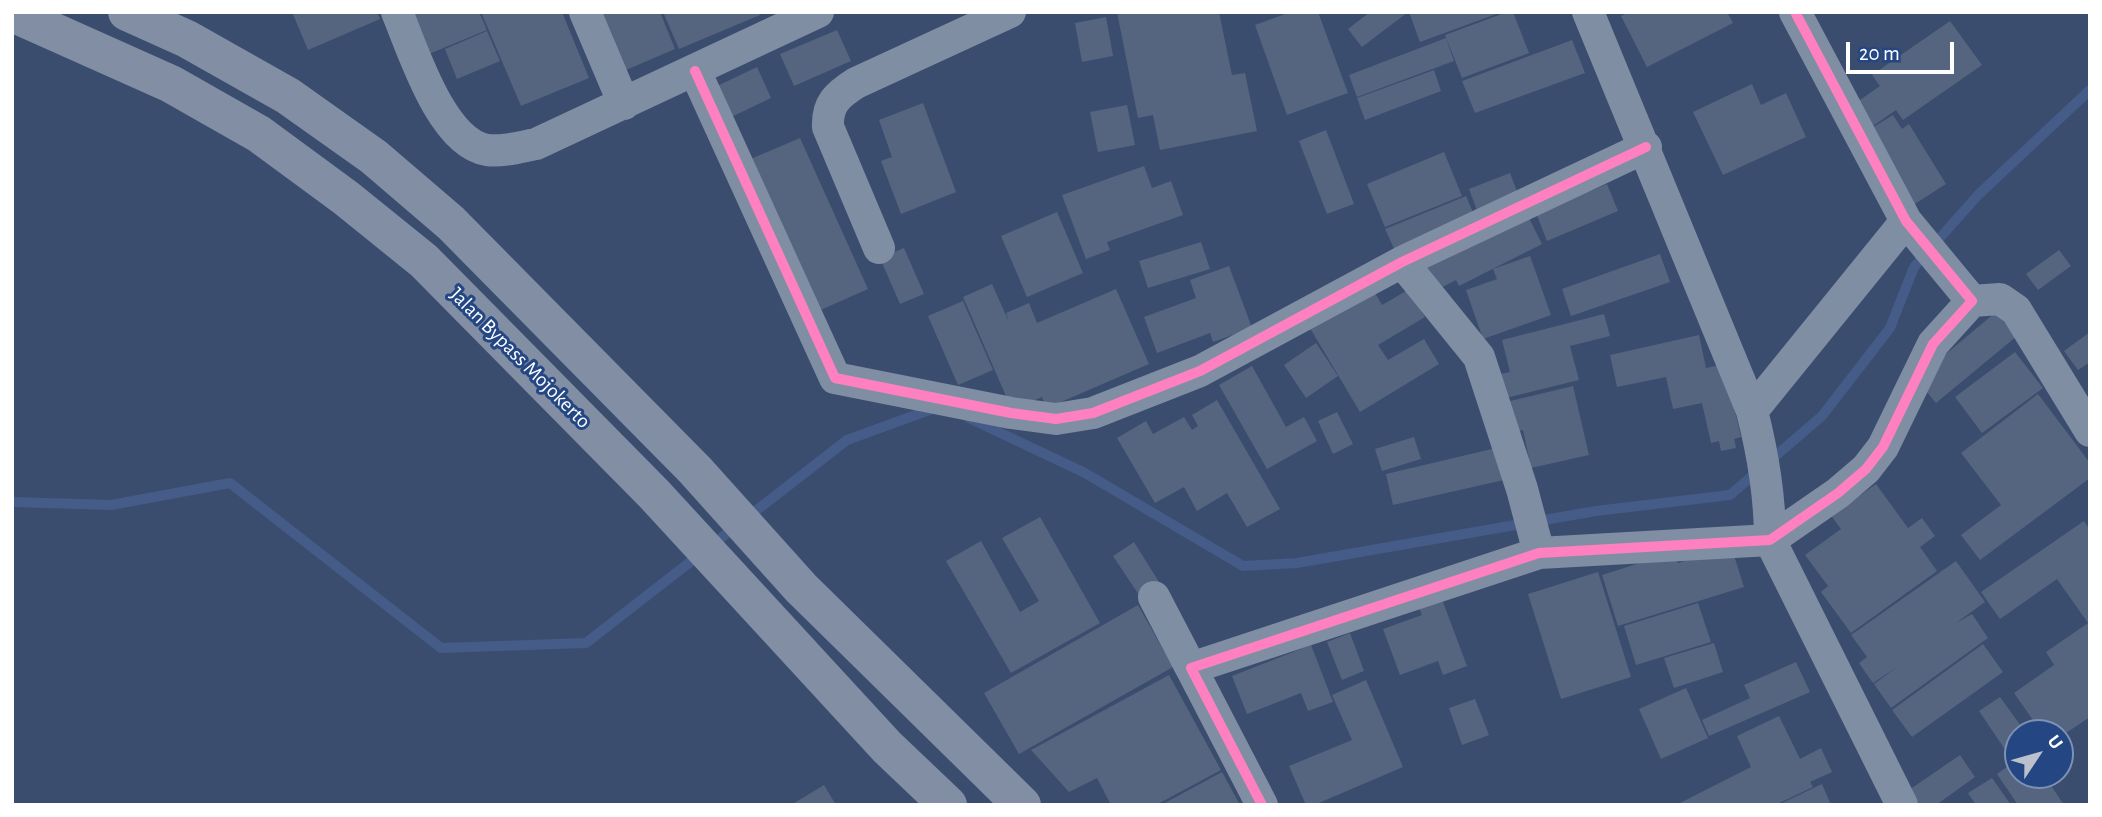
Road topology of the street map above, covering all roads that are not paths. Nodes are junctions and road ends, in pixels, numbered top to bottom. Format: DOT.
graph roads {
  1 [pos="127,12"];
  2 [pos="397,12"];
  3 [pos="585,12"];
  4 [pos="818,12"];
  5 [pos="1010,12"];
  6 [pos="1588,12"];
  7 [pos="1796,12"];
  8 [pos="12,13"];
  9 [pos="782,20"];
  10 [pos="695,71"];
  11 [pos="624,104"];
  12 [pos="1646,147"];
  13 [pos="1912,227"];
  14 [pos="879,248"];
  15 [pos="1402,262"];
  16 [pos="1964,292"];
  17 [pos="1752,411"];
  18 [pos="2090,431"];
  19 [pos="1770,540"];
  20 [pos="1537,546"];
  21 [pos="1154,597"];
  22 [pos="1191,668"];
  23 [pos="948,805"];
  24 [pos="1022,805"];
  25 [pos="1262,805"];
  26 [pos="1902,805"];
  1 -- 24 [label="highway"];
  2 -- 11 [label="street"];
  3 -- 11 [label="street"];
  4 -- 9 [label="street"];
  5 -- 14 [label="street"];
  6 -- 12 [label="street"];
  7 -- 13 [label="street"];
  8 -- 23 [label="highway, Jalan Bypass Mojokerto"];
  9 -- 10 [label="street"];
  10 -- 11 [label="street"];
  10 -- 15 [label="street"];
  12 -- 15 [label="street"];
  12 -- 17 [label="street"];
  13 -- 16 [label="street"];
  13 -- 17 [label="street"];
  15 -- 20 [label="street"];
  16 -- 18 [label="street"];
  16 -- 19 [label="street"];
  17 -- 19 [label="street"];
  19 -- 20 [label="street"];
  19 -- 26 [label="street"];
  20 -- 22 [label="street"];
  21 -- 22 [label="street"];
  22 -- 25 [label="street"];
}
